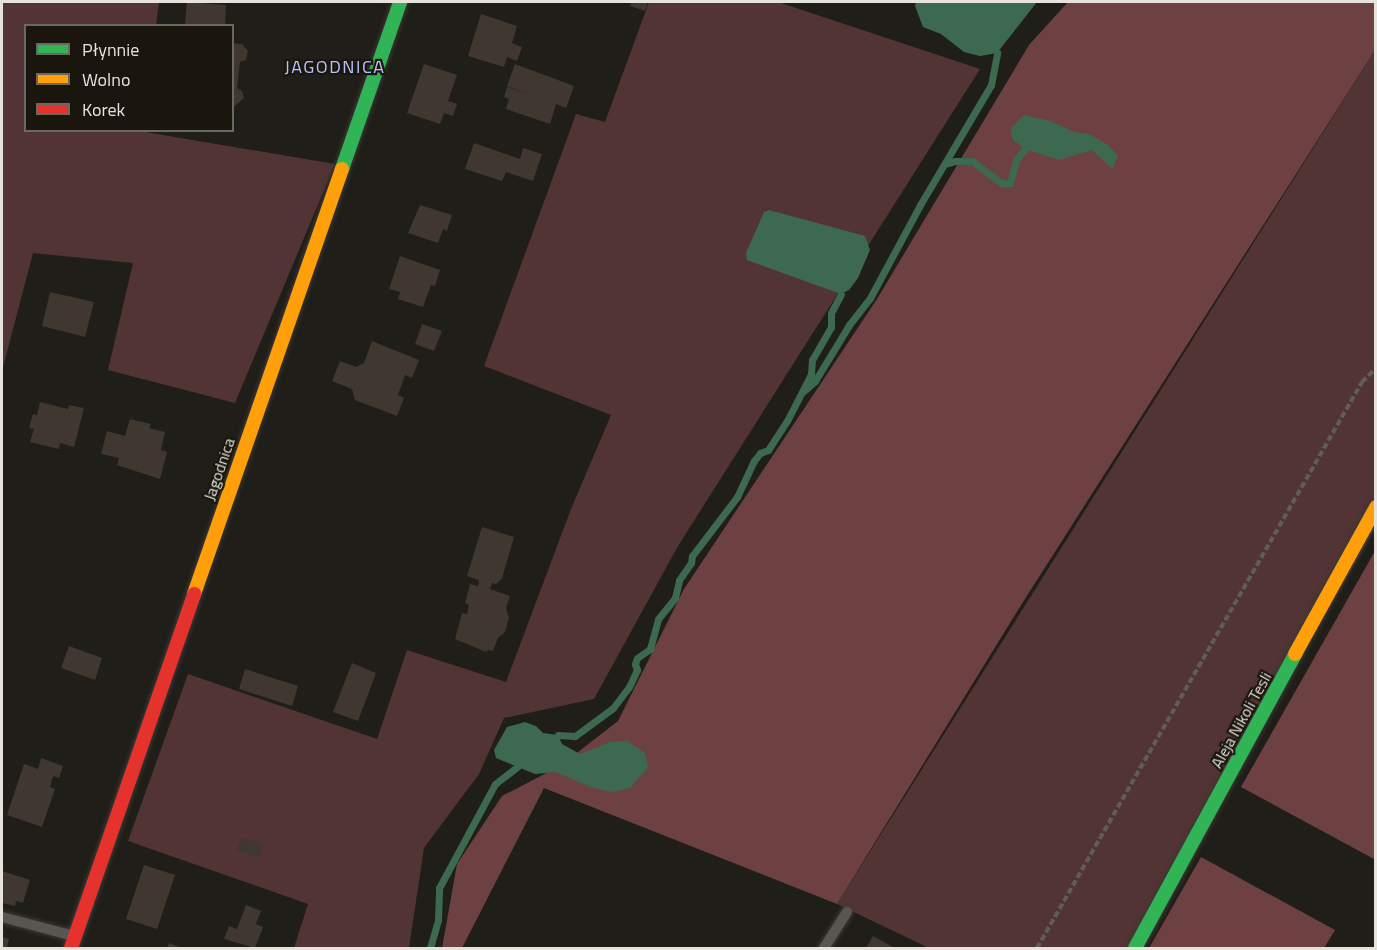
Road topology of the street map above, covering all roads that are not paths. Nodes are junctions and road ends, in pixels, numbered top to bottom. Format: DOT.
graph roads {
  1 [pos="400,2"];
  2 [pos="1376,507"];
  3 [pos="847,912"];
  4 [pos="2,917"];
  5 [pos="73,942"];
  6 [pos="824,948"];
  7 [pos="1135,948"];
  1 -- 5 [label="street, Jagodnica"];
  2 -- 7 [label="street, Aleja Nikoli Tesli"];
  3 -- 6 [label="lane"];
  4 -- 5 [label="lane"];
}
